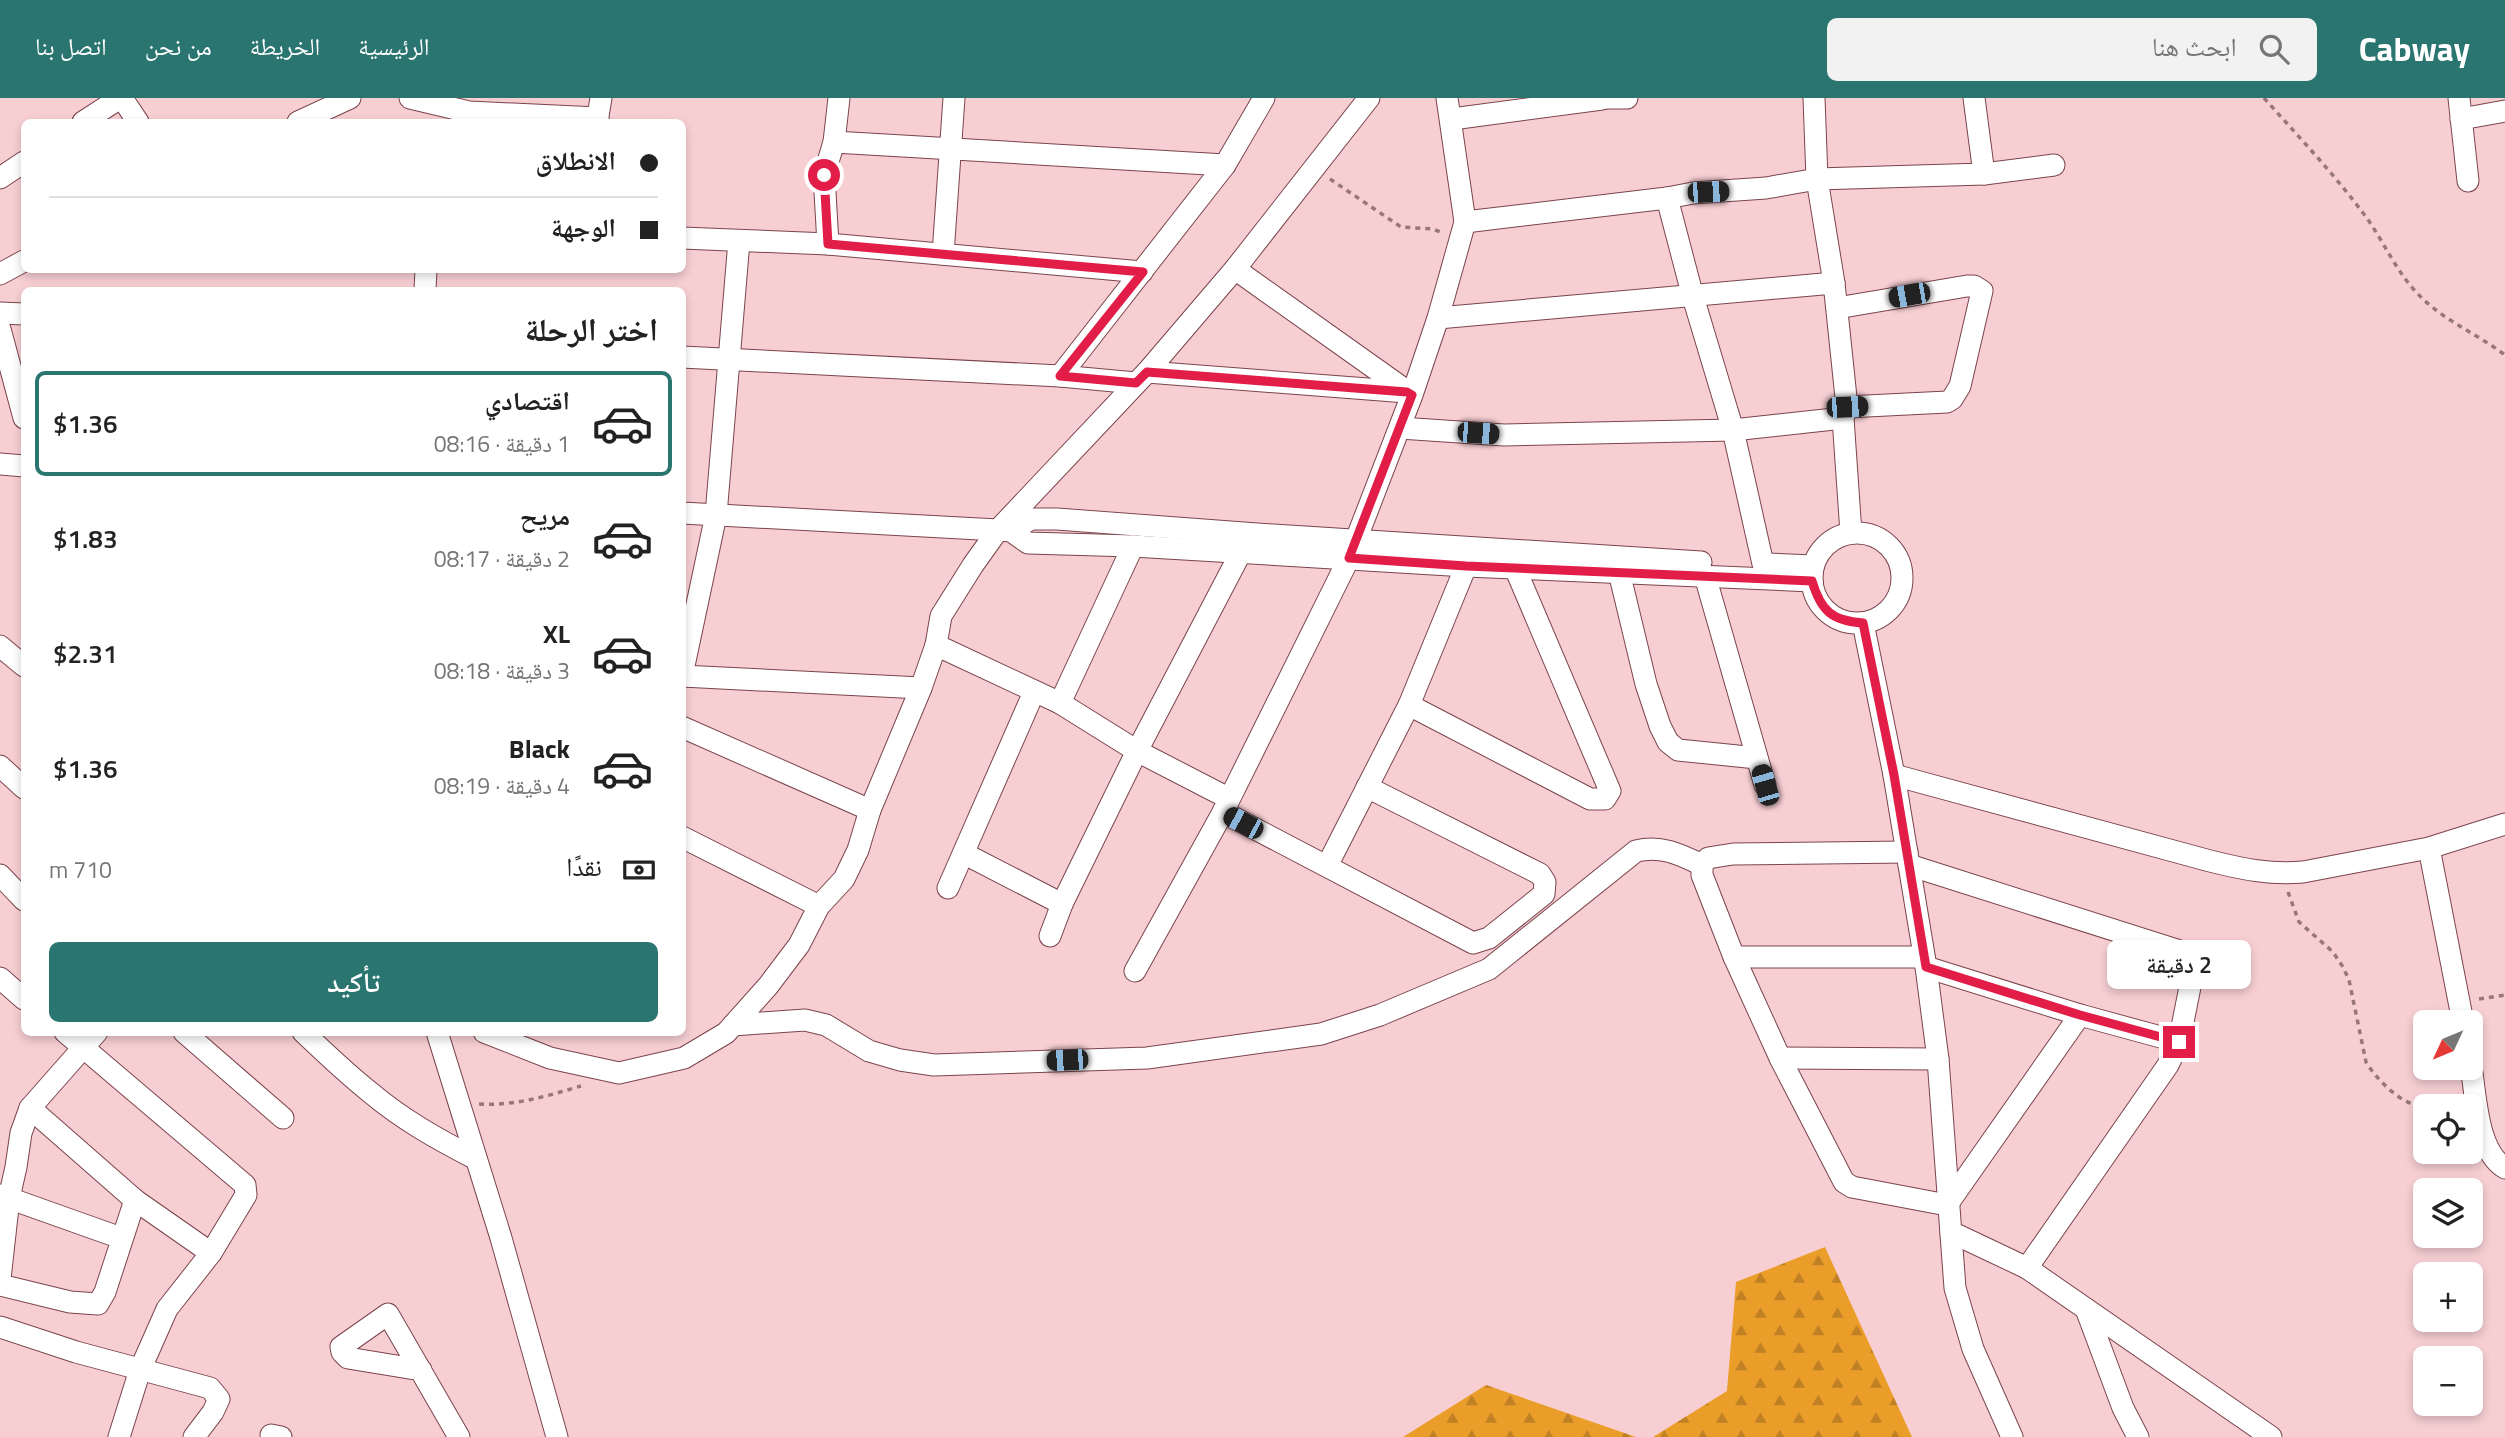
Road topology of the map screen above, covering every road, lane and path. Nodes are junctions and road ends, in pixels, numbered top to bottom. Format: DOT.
graph roads {
  1 [pos="121,98"];
  2 [pos="350,98"];
  3 [pos="410,98"];
  4 [pos="839,98"];
  5 [pos="954,98"];
  6 [pos="1264,98"];
  7 [pos="1368,98"];
  8 [pos="1627,98"];
  9 [pos="1814,98"];
  10 [pos="1974,98"];
  11 [pos="2264,98"];
  12 [pos="1602,99"];
  13 [pos="1450,108"];
  14 [pos="2460,108"];
  15 [pos="2505,111"];
  16 [pos="599,113"];
  17 [pos="441,115"];
  18 [pos="88,119"];
  19 [pos="136,119"];
  20 [pos="304,119"];
  21 [pos="834,142"];
  22 [pos="950,148"];
  23 [pos="21,164"];
  24 [pos="1225,165"];
  25 [pos="2054,165"];
  26 [pos="1314,168"];
  27 [pos="1984,174"];
  28 [pos="0,178"];
  29 [pos="1817,179"];
  30 [pos="2468,181"];
  31 [pos="1667,198"];
  32 [pos="1463,231"];
  33 [pos="686,238"];
  34 [pos="739,242"];
  35 [pos="828,244"];
  36 [pos="943,254"];
  37 [pos="21,263"];
  38 [pos="1235,269"];
  39 [pos="1143,272"];
  40 [pos="0,274"];
  41 [pos="1834,283"];
  42 [pos="1693,297"];
  43 [pos="1837,308"];
  44 [pos="0,313"];
  45 [pos="21,314"];
  46 [pos="1438,318"];
  47 [pos="0,330"];
  48 [pos="2505,355"];
  49 [pos="686,357"];
  50 [pos="730,360"];
  51 [pos="1060,376"];
  52 [pos="1142,377"];
  53 [pos="1410,393"];
  54 [pos="21,407"];
  55 [pos="1845,412"];
  56 [pos="1400,428"];
  57 [pos="1733,430"];
  58 [pos="0,464"];
  59 [pos="21,466"];
  60 [pos="686,513"];
  61 [pos="716,515"];
  62 [pos="1005,530"];
  63 [pos="1851,533"];
  64 [pos="1133,546"];
  65 [pos="1353,549"];
  66 [pos="1240,554"];
  67 [pos="1620,564"];
  68 [pos="1763,564"];
  69 [pos="1466,566"];
  70 [pos="1515,568"];
  71 [pos="1813,574"];
  72 [pos="1705,576"];
  73 [pos="1863,623"];
  74 [pos="936,645"];
  75 [pos="686,657"];
  76 [pos="686,676"];
  77 [pos="920,688"];
  78 [pos="1034,692"];
  79 [pos="1060,703"];
  80 [pos="1409,705"];
  81 [pos="686,729"];
  82 [pos="1137,751"];
  83 [pos="1757,758"];
  84 [pos="0,766"];
  85 [pos="1894,775"];
  86 [pos="21,785"];
  87 [pos="1765,785"];
  88 [pos="1367,787"];
  89 [pos="1225,805"];
  90 [pos="870,810"];
  91 [pos="2505,824"];
  92 [pos="686,839"];
  93 [pos="2429,848"];
  94 [pos="965,854"];
  95 [pos="1908,859"];
  96 [pos="1702,865"];
  97 [pos="1327,866"];
  98 [pos="2282,874"];
  99 [pos="0,875"];
  100 [pos="948,888"];
  101 [pos="21,897"];
  102 [pos="1062,904"];
  103 [pos="819,906"];
  104 [pos="1050,936"];
  105 [pos="1734,957"];
  106 [pos="1925,962"];
  107 [pos="1135,971"];
  108 [pos="0,978"];
  109 [pos="2505,995"];
  110 [pos="21,996"];
  111 [pos="2462,1010"];
  112 [pos="2467,1010"];
  113 [pos="2080,1015"];
  114 [pos="733,1025"];
  115 [pos="189,1036"];
  116 [pos="307,1036"];
  117 [pos="438,1036"];
  118 [pos="494,1036"];
  119 [pos="89,1040"];
  120 [pos="2179,1042"];
  121 [pos="1780,1058"];
  122 [pos="1938,1059"];
  123 [pos="2473,1080"];
  124 [pos="581,1086"];
  125 [pos="458,1103"];
  126 [pos="2413,1103"];
  127 [pos="30,1108"];
  128 [pos="283,1118"];
  129 [pos="476,1159"];
  130 [pos="2505,1168"];
  131 [pos="5,1196"];
  132 [pos="135,1200"];
  133 [pos="1947,1205"];
  134 [pos="1951,1232"];
  135 [pos="121,1238"];
  136 [pos="211,1253"];
  137 [pos="2027,1268"];
  138 [pos="0,1279"];
  139 [pos="0,1285"];
  140 [pos="2086,1309"];
  141 [pos="0,1327"];
  142 [pos="140,1370"];
  143 [pos="421,1370"];
  144 [pos="120,1437"];
  145 [pos="194,1437"];
  146 [pos="459,1437"];
  147 [pos="558,1437"];
  148 [pos="2012,1437"];
  149 [pos="2138,1437"];
  150 [pos="2271,1437"];
  1 -- 18 [label="street"];
  1 -- 19 [label="street"];
  2 -- 20 [label="street"];
  3 -- 17 [label="street"];
  4 -- 21 [label="street"];
  5 -- 22 [label="street"];
  6 -- 24 [label="street"];
  7 -- 26 [label="street"];
  8 -- 12 [label="street"];
  9 -- 29 [label="street"];
  10 -- 27 [label="street"];
  11 -- 48 [label="path"];
  12 -- 13 [label="street"];
  13 -- 32 [label="street"];
  14 -- 15 [label="street"];
  14 -- 30 [label="street"];
  16 -- 17 [label="street"];
  21 -- 22 [label="street"];
  21 -- 35 [label="street"];
  22 -- 24 [label="street"];
  22 -- 36 [label="street"];
  23 -- 28 [label="street"];
  24 -- 39 [label="street"];
  25 -- 27 [label="street"];
  26 -- 32 [label="path"];
  26 -- 38 [label="street"];
  27 -- 29 [label="street"];
  29 -- 31 [label="street"];
  29 -- 41 [label="street"];
  31 -- 32 [label="street"];
  31 -- 42 [label="street"];
  32 -- 46 [label="street"];
  33 -- 34 [label="street"];
  34 -- 35 [label="street"];
  34 -- 50 [label="street"];
  35 -- 36 [label="street"];
  36 -- 39 [label="street"];
  37 -- 40 [label="street"];
  38 -- 52 [label="street"];
  38 -- 53 [label="street"];
  39 -- 51 [label="street"];
  41 -- 42 [label="street"];
  41 -- 43 [label="street"];
  42 -- 46 [label="street"];
  42 -- 57 [label="street"];
  43 -- 55 [label="street"];
  43 -- 55 [label="street"];
  44 -- 45 [label="street"];
  46 -- 53 [label="street"];
  47 -- 54 [label="street"];
  49 -- 50 [label="street"];
  50 -- 51 [label="street"];
  50 -- 61 [label="street"];
  51 -- 52 [label="street"];
  52 -- 53 [label="street"];
  52 -- 62 [label="street"];
  53 -- 56 [label="street"];
  55 -- 57 [label="street"];
  55 -- 63 [label="street"];
  56 -- 57 [label="street"];
  56 -- 65 [label="street"];
  57 -- 68 [label="street"];
  58 -- 59 [label="street"];
  60 -- 61 [label="street"];
  61 -- 62 [label="street"];
  61 -- 75 [label="street"];
  62 -- 64 [label="street"];
  62 -- 65 [label="street"];
  62 -- 74 [label="street"];
  63 -- 71 [label="street"];
  63 -- 73 [label="street"];
  64 -- 66 [label="street"];
  64 -- 79 [label="street"];
  65 -- 66 [label="street"];
  65 -- 67 [label="street"];
  65 -- 69 [label="street"];
  65 -- 89 [label="street"];
  66 -- 82 [label="street"];
  67 -- 68 [label="street"];
  67 -- 70 [label="street"];
  67 -- 72 [label="street"];
  67 -- 83 [label="street"];
  68 -- 71 [label="street"];
  69 -- 70 [label="street"];
  69 -- 80 [label="street"];
  70 -- 80 [label="street"];
  71 -- 72 [label="street"];
  71 -- 73 [label="street"];
  72 -- 83 [label="street"];
  73 -- 85 [label="street"];
  74 -- 77 [label="street"];
  74 -- 78 [label="street"];
  76 -- 77 [label="street"];
  77 -- 90 [label="street"];
  78 -- 79 [label="street"];
  78 -- 94 [label="street"];
  79 -- 82 [label="street"];
  80 -- 88 [label="street"];
  81 -- 90 [label="street"];
  82 -- 89 [label="street"];
  82 -- 102 [label="street"];
  83 -- 87 [label="street"];
  84 -- 86 [label="street"];
  85 -- 95 [label="street"];
  85 -- 98 [label="street"];
  88 -- 97 [label="street"];
  88 -- 97 [label="street"];
  89 -- 97 [label="street"];
  89 -- 107 [label="street"];
  90 -- 103 [label="street"];
  91 -- 93 [label="street"];
  92 -- 103 [label="street"];
  93 -- 98 [label="street"];
  93 -- 111 [label="street"];
  94 -- 100 [label="street"];
  94 -- 102 [label="street"];
  95 -- 96 [label="street"];
  95 -- 106 [label="street"];
  95 -- 120 [label="street"];
  96 -- 105 [label="street"];
  96 -- 114 [label="street"];
  98 -- 126 [label="path"];
  99 -- 101 [label="street"];
  102 -- 104 [label="street"];
  103 -- 114 [label="street"];
  105 -- 106 [label="street"];
  105 -- 121 [label="street"];
  106 -- 113 [label="street"];
  106 -- 122 [label="street"];
  108 -- 110 [label="street"];
  109 -- 112 [label="path"];
  113 -- 120 [label="street"];
  113 -- 133 [label="street"];
  114 -- 118 [label="street"];
  115 -- 128 [label="street"];
  116 -- 129 [label="street"];
  117 -- 125 [label="street"];
  119 -- 127 [label="street"];
  119 -- 136 [label="street"];
  120 -- 137 [label="street"];
  121 -- 122 [label="street"];
  121 -- 133 [label="street"];
  122 -- 133 [label="street"];
  123 -- 130 [label="street"];
  124 -- 125 [label="path"];
  125 -- 129 [label="street"];
  127 -- 131 [label="street"];
  127 -- 132 [label="street"];
  129 -- 147 [label="street"];
  131 -- 135 [label="street"];
  131 -- 138 [label="street"];
  132 -- 135 [label="street"];
  132 -- 136 [label="street"];
  133 -- 134 [label="street"];
  134 -- 137 [label="street"];
  134 -- 148 [label="street"];
  135 -- 139 [label="street"];
  136 -- 142 [label="street"];
  137 -- 140 [label="street"];
  140 -- 149 [label="street"];
  140 -- 150 [label="street"];
  141 -- 142 [label="street"];
  142 -- 144 [label="street"];
  142 -- 145 [label="street"];
  143 -- 146 [label="street"];
}
